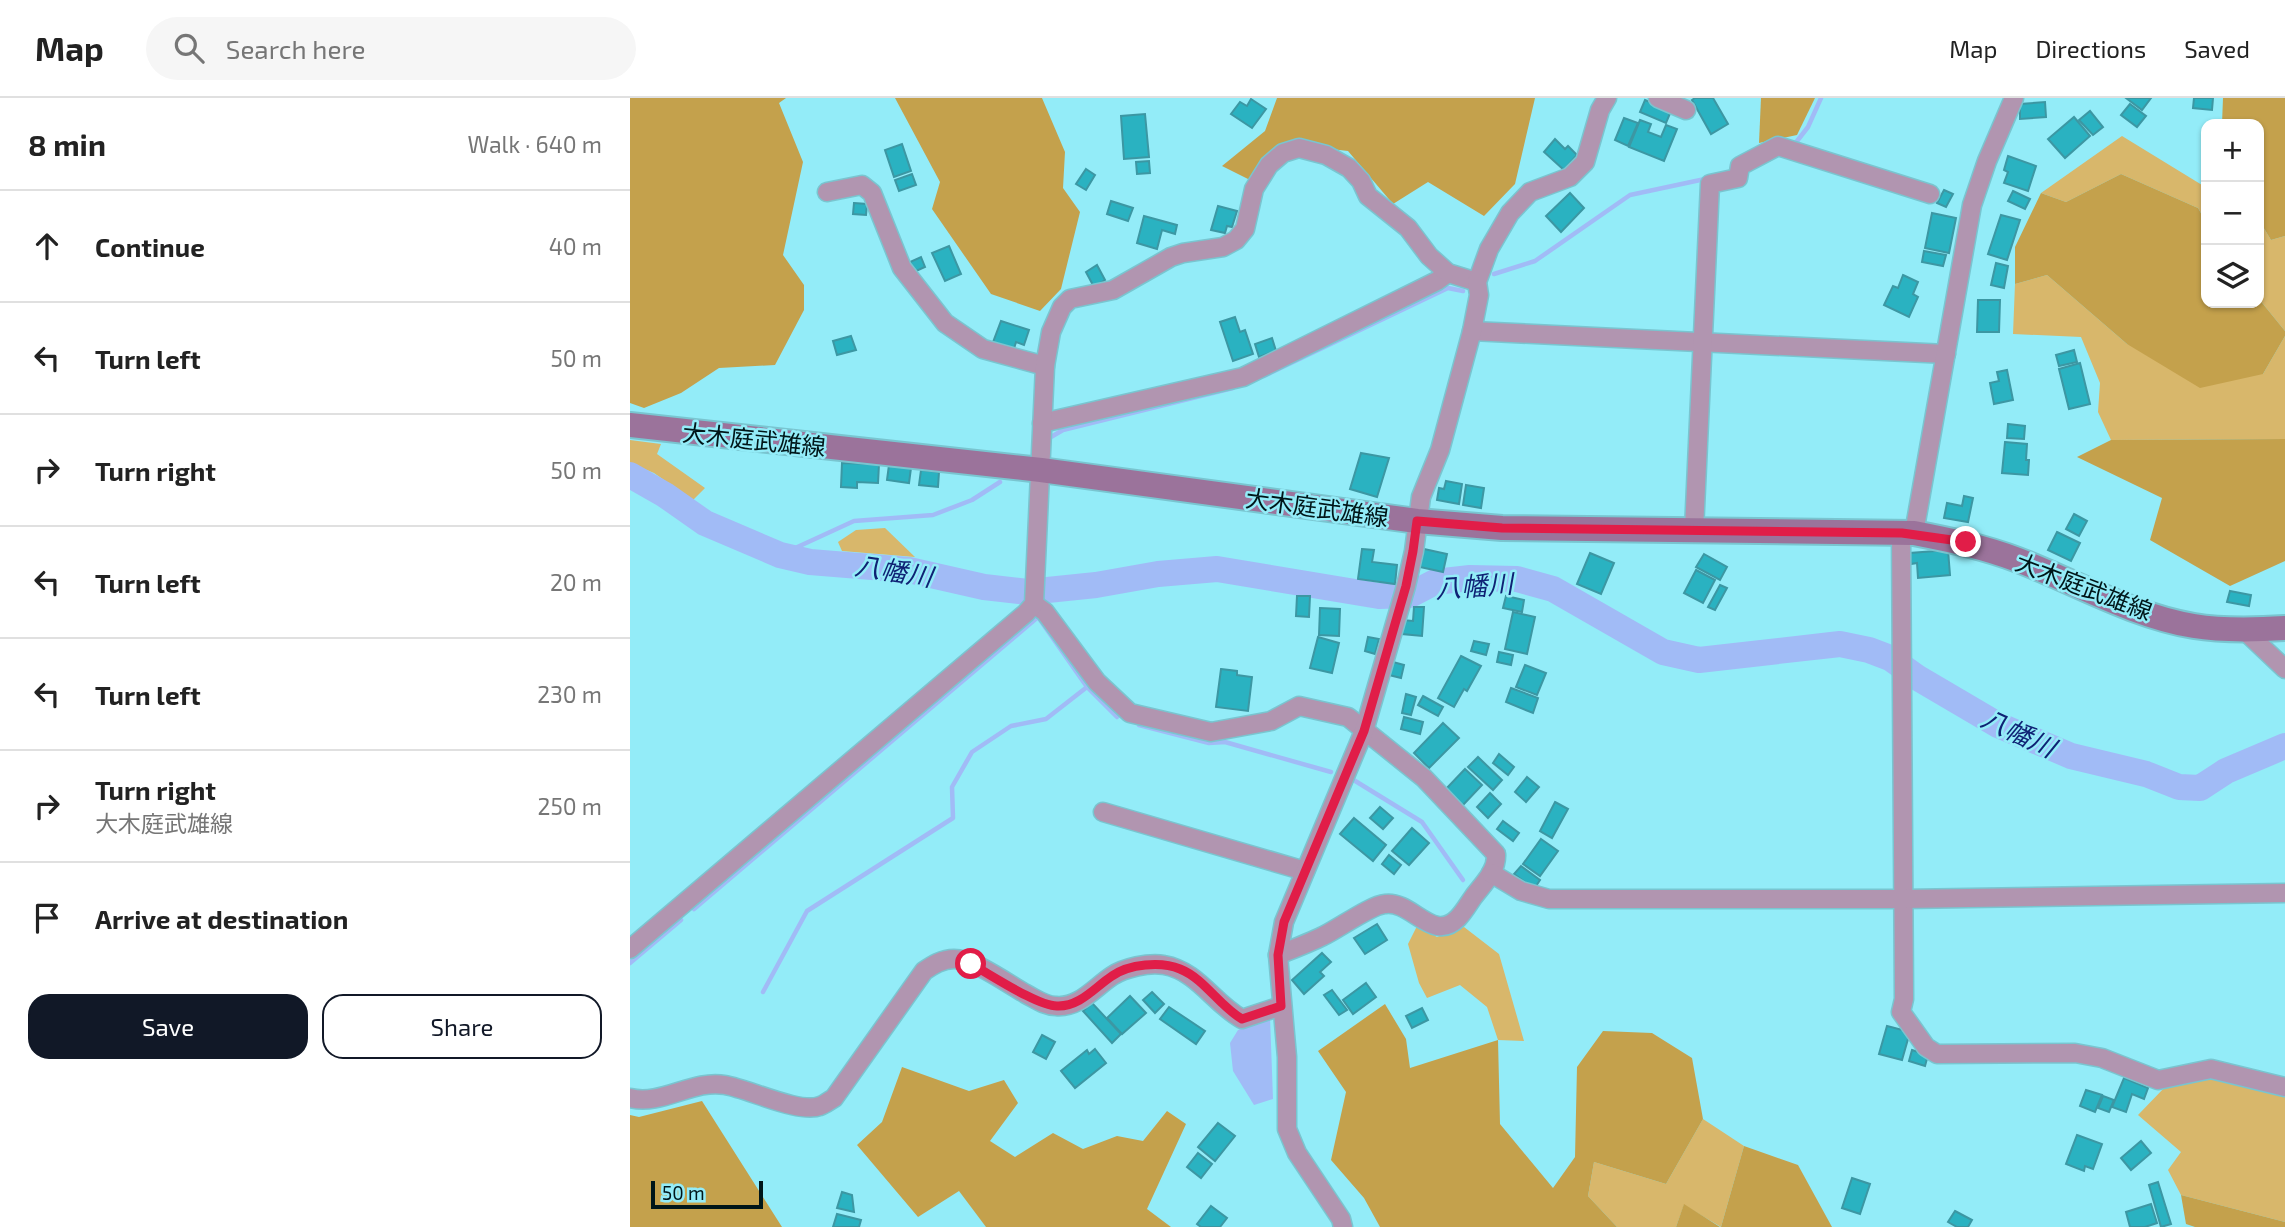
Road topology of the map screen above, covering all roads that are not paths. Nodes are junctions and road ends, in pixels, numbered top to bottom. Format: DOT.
graph roads {
  1 [pos="1607,98"];
  2 [pos="1658,98"];
  3 [pos="2014,98"];
  4 [pos="1686,110"];
  5 [pos="827,192"];
  6 [pos="1930,194"];
  7 [pos="1448,273"];
  8 [pos="1477,282"];
  9 [pos="1472,331"];
  10 [pos="1703,342"];
  11 [pos="1946,354"];
  12 [pos="1045,366"];
  13 [pos="1042,423"];
  14 [pos="630,425"];
  15 [pos="1041,470"];
  16 [pos="1417,521"];
  17 [pos="1694,530"];
  18 [pos="1908,533"];
  19 [pos="1034,604"];
  20 [pos="2285,628"];
  21 [pos="2245,631"];
  22 [pos="2285,669"];
  23 [pos="1364,731"];
  24 [pos="1103,812"];
  25 [pos="1305,871"];
  26 [pos="1492,873"];
  27 [pos="2285,893"];
  28 [pos="1903,899"];
  29 [pos="630,948"];
  30 [pos="1278,955"];
  31 [pos="1281,1006"];
  32 [pos="2285,1087"];
  33 [pos="630,1098"];
  34 [pos="1343,1227"];
  1 -- 8 [label="street"];
  2 -- 4 [label="street"];
  3 -- 11 [label="street"];
  5 -- 12 [label="street"];
  6 -- 10 [label="street"];
  7 -- 8 [label="street"];
  7 -- 12 [label="street"];
  7 -- 13 [label="street"];
  8 -- 9 [label="street"];
  9 -- 10 [label="street"];
  9 -- 16 [label="street"];
  10 -- 11 [label="street"];
  10 -- 17 [label="street"];
  11 -- 18 [label="street"];
  12 -- 13 [label="street"];
  13 -- 15 [label="street"];
  14 -- 15 [label="main road, 大木庭武雄線"];
  15 -- 16 [label="main road, 大木庭武雄線"];
  15 -- 19 [label="street"];
  16 -- 17 [label="main road, 大木庭武雄線"];
  16 -- 23 [label="street"];
  17 -- 18 [label="main road, 大木庭武雄線"];
  18 -- 21 [label="main road, 大木庭武雄線"];
  18 -- 28 [label="street"];
  19 -- 23 [label="street"];
  19 -- 29 [label="street"];
  20 -- 21 [label="main road, 大木庭武雄線"];
  21 -- 22 [label="street"];
  23 -- 25 [label="street"];
  23 -- 26 [label="street"];
  24 -- 25 [label="street"];
  25 -- 30 [label="street"];
  26 -- 28 [label="street"];
  26 -- 30 [label="street"];
  27 -- 28 [label="street"];
  28 -- 32 [label="street"];
  30 -- 31 [label="street"];
  31 -- 33 [label="street"];
  31 -- 34 [label="street"];
}
